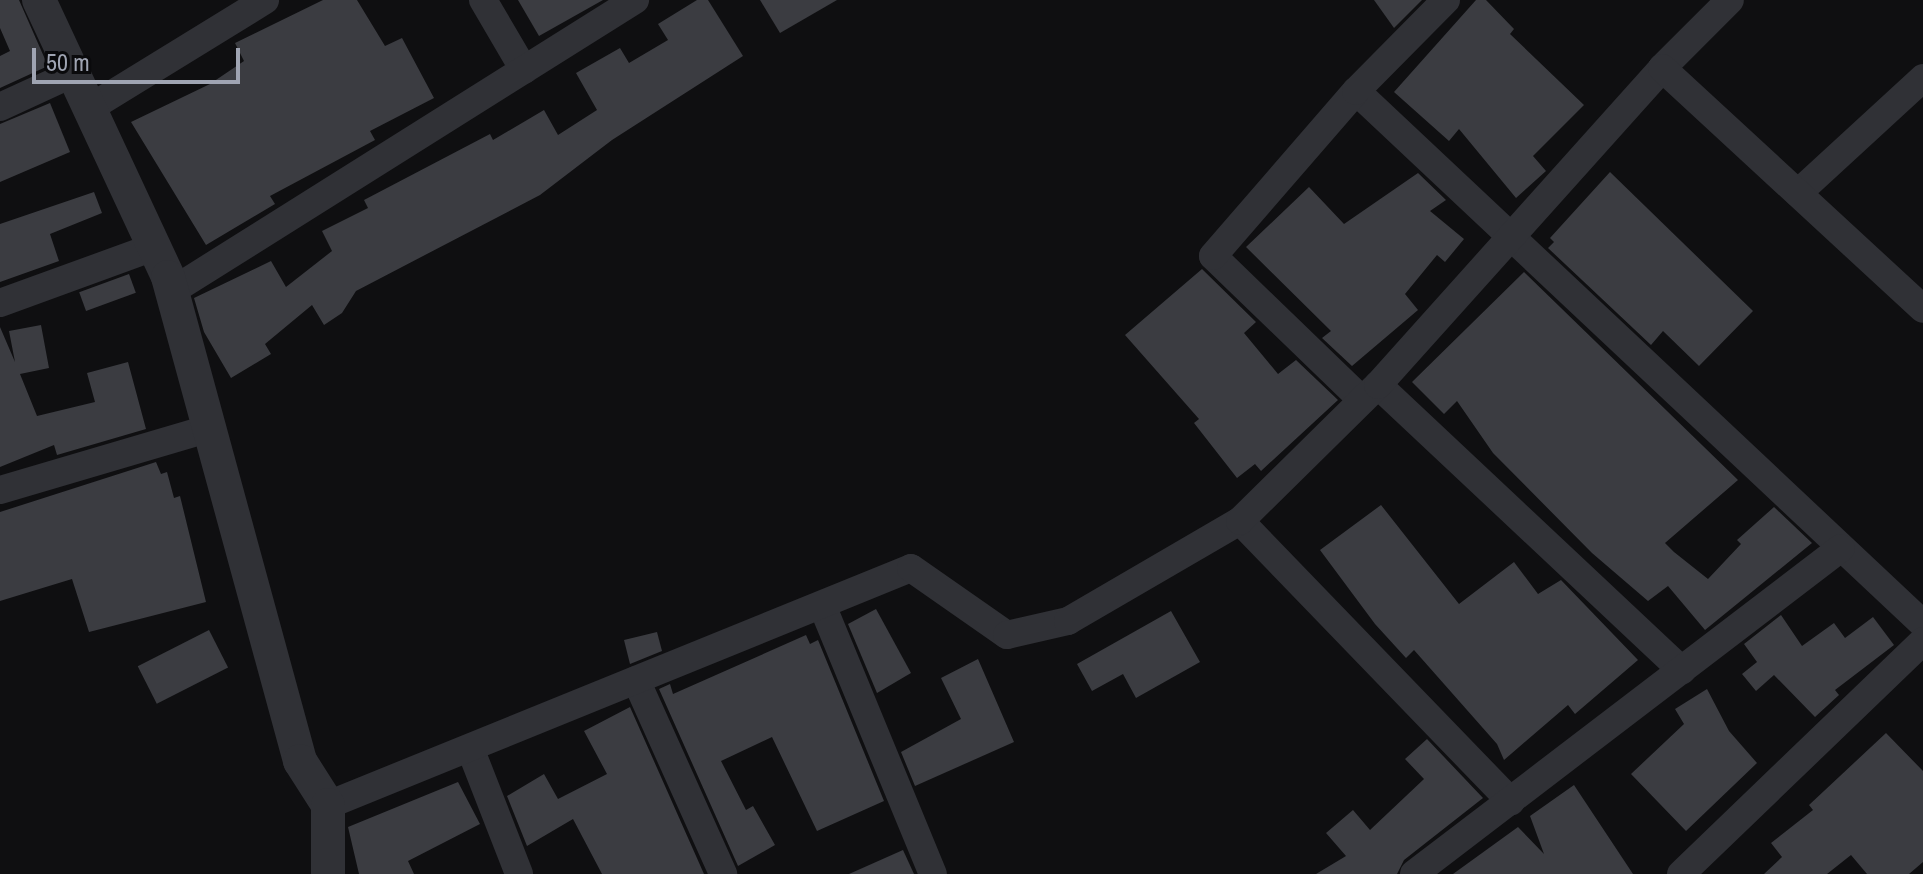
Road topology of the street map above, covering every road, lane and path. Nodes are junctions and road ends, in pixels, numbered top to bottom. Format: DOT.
graph roads {
  1 [pos="39,0"];
  2 [pos="265,0"];
  3 [pos="483,0"];
  4 [pos="635,0"];
  5 [pos="1446,0"];
  6 [pos="1730,0"];
  7 [pos="1662,68"];
  8 [pos="524,70"];
  9 [pos="76,72"];
  10 [pos="1923,78"];
  11 [pos="1356,91"];
  12 [pos="93,106"];
  13 [pos="0,107"];
  14 [pos="1798,193"];
  15 [pos="1510,238"];
  16 [pos="154,247"];
  17 [pos="172,291"];
  18 [pos="0,303"];
  19 [pos="1923,309"];
  20 [pos="1370,393"];
  21 [pos="210,428"];
  22 [pos="0,490"];
  23 [pos="1240,521"];
  24 [pos="1841,548"];
  25 [pos="822,605"];
  26 [pos="1923,624"];
  27 [pos="1923,641"];
  28 [pos="1682,670"];
  29 [pos="636,680"];
  30 [pos="470,748"];
  31 [pos="1511,802"];
  32 [pos="328,805"];
  33 [pos="328,874"];
  34 [pos="519,874"];
  35 [pos="723,874"];
  36 [pos="933,874"];
  37 [pos="1414,874"];
  38 [pos="1681,874"];
  1 -- 9 [label="street"];
  2 -- 12 [label="street"];
  3 -- 8 [label="street"];
  4 -- 8 [label="street"];
  5 -- 11 [label="street"];
  6 -- 7 [label="street"];
  7 -- 14 [label="street"];
  7 -- 15 [label="street"];
  8 -- 17 [label="street"];
  9 -- 12 [label="street"];
  9 -- 13 [label="street"];
  10 -- 14 [label="street"];
  11 -- 15 [label="street"];
  11 -- 20 [label="street"];
  12 -- 16 [label="street"];
  14 -- 19 [label="street"];
  15 -- 20 [label="street"];
  15 -- 24 [label="street"];
  16 -- 17 [label="street"];
  16 -- 18 [label="street"];
  17 -- 21 [label="street"];
  20 -- 23 [label="street"];
  20 -- 28 [label="street"];
  21 -- 22 [label="street"];
  21 -- 32 [label="street"];
  23 -- 25 [label="street"];
  23 -- 31 [label="street"];
  24 -- 26 [label="street"];
  24 -- 28 [label="street"];
  25 -- 29 [label="street"];
  25 -- 36 [label="street"];
  27 -- 38 [label="street"];
  28 -- 31 [label="street"];
  29 -- 30 [label="street"];
  29 -- 35 [label="street"];
  30 -- 32 [label="street"];
  30 -- 34 [label="street"];
  31 -- 37 [label="street"];
  32 -- 33 [label="street"];
}
